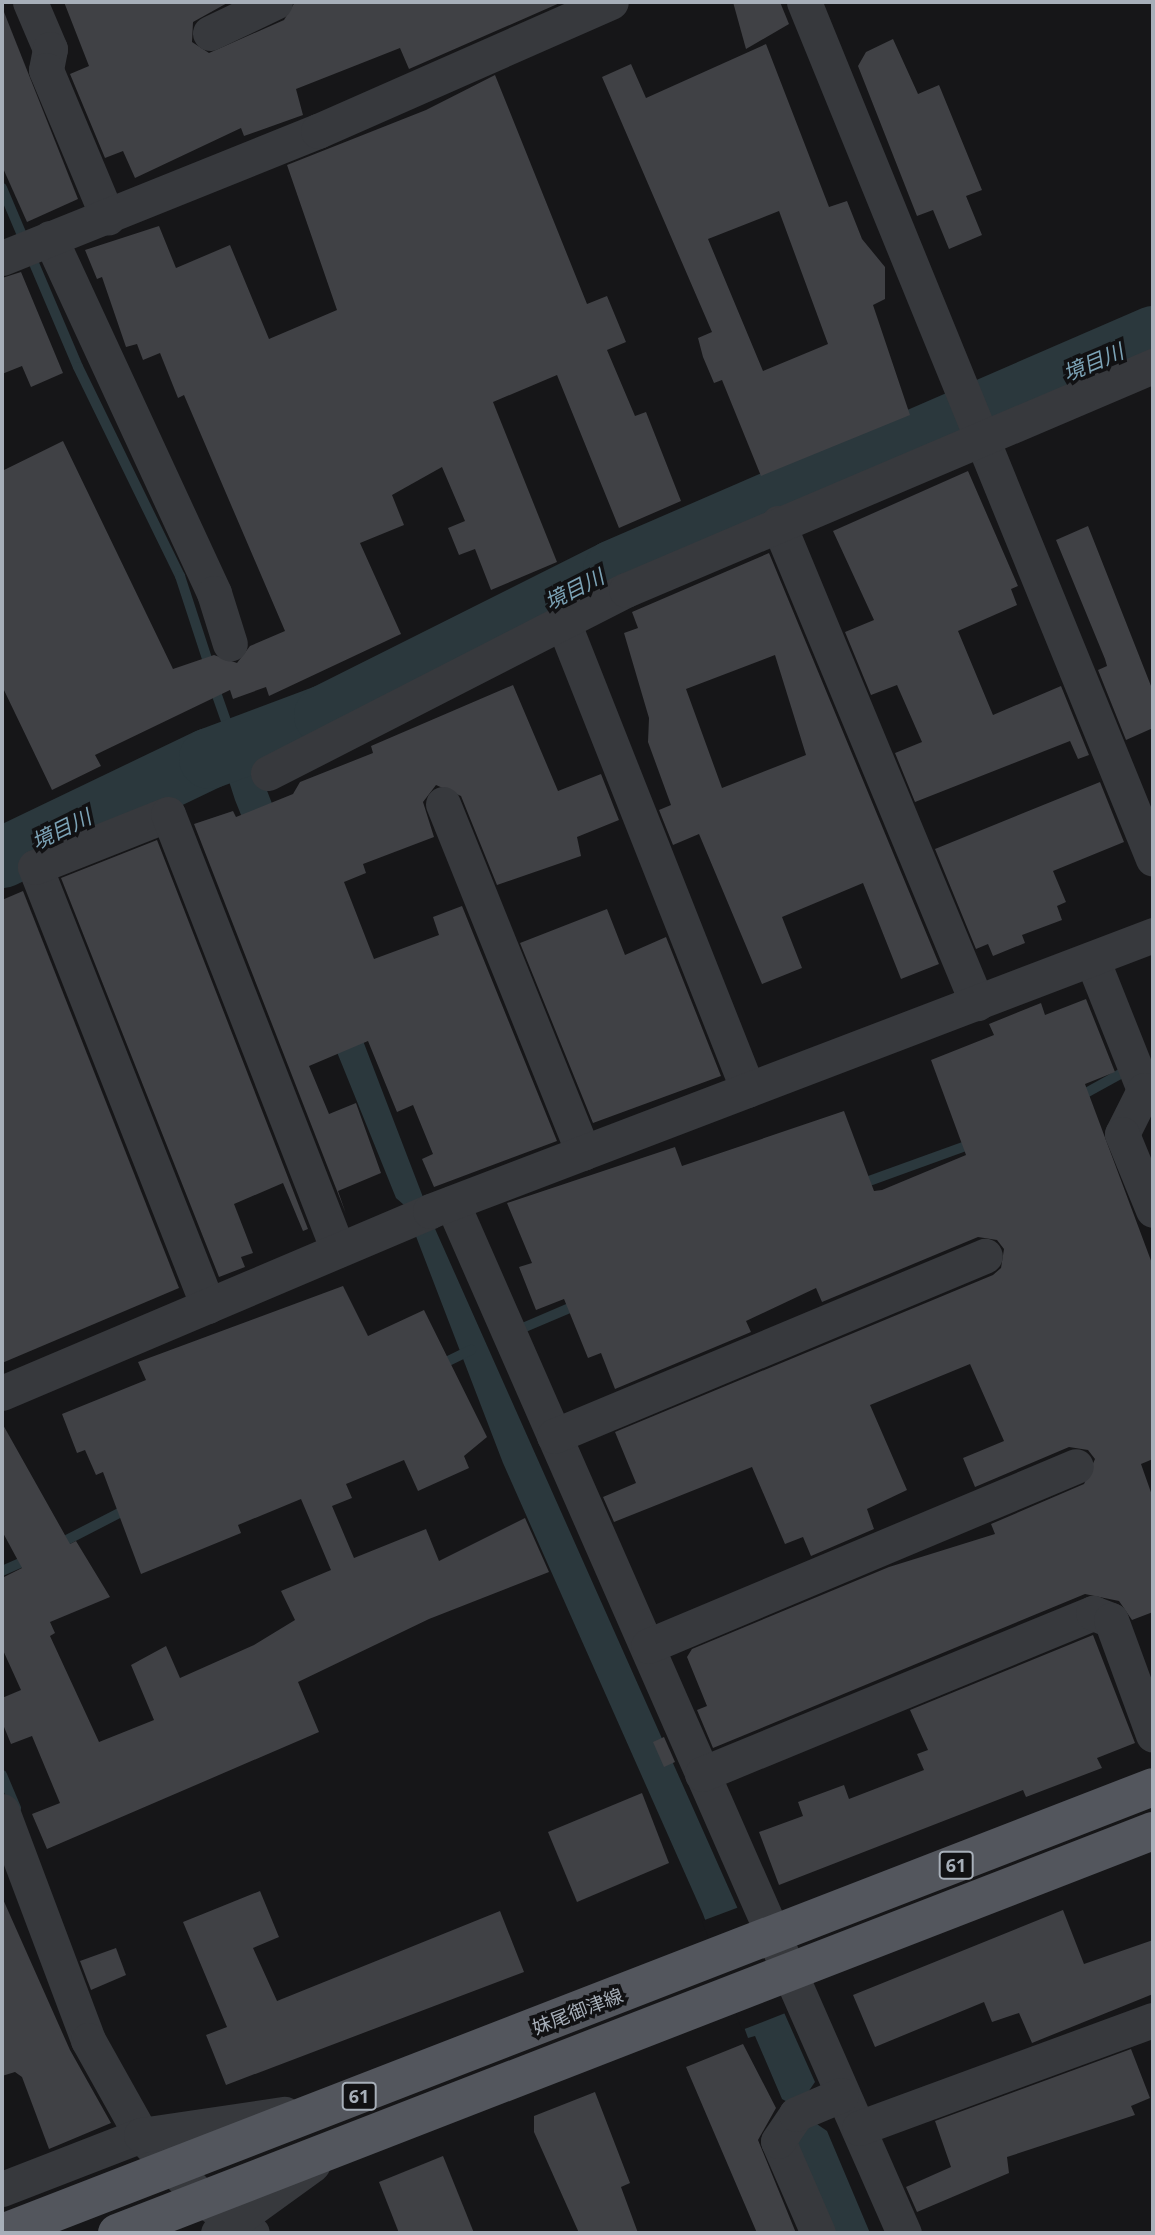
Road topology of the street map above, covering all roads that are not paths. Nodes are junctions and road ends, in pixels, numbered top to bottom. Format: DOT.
graph roads {
  1 [pos="30,2"];
  2 [pos="275,2"];
  3 [pos="611,2"];
  4 [pos="804,2"];
  5 [pos="210,33"];
  6 [pos="108,218"];
  7 [pos="26,248"];
  8 [pos="1153,366"];
  9 [pos="976,426"];
  10 [pos="778,523"];
  11 [pos="563,622"];
  12 [pos="230,644"];
  13 [pos="268,773"];
  14 [pos="443,804"];
  15 [pos="1153,859"];
  16 [pos="1153,935"];
  17 [pos="1092,959"];
  18 [pos="977,1003"];
  19 [pos="748,1090"];
  20 [pos="583,1153"];
  21 [pos="1153,1210"];
  22 [pos="430,1211"];
  23 [pos="338,1250"];
  24 [pos="985,1256"];
  25 [pos="208,1306"];
  26 [pos="2,1393"];
  27 [pos="554,1436"];
  28 [pos="1076,1466"];
  29 [pos="648,1646"];
  30 [pos="1153,1735"];
  31 [pos="702,1774"];
  32 [pos="1153,1787"];
  33 [pos="2,1811"];
  34 [pos="1153,1831"];
  35 [pos="766,1940"];
  36 [pos="781,1975"];
  37 [pos="1153,2020"];
  38 [pos="841,2095"];
  39 [pos="326,2109"];
  40 [pos="859,2128"];
  41 [pos="141,2135"];
  42 [pos="171,2168"];
  43 [pos="2,2189"];
  44 [pos="226,2222"];
  45 [pos="2,2233"];
  46 [pos="117,2233"];
  47 [pos="818,2233"];
  48 [pos="904,2233"];
  1 -- 6 [label="street"];
  2 -- 5 [label="street"];
  3 -- 6 [label="street"];
  4 -- 9 [label="street"];
  6 -- 7 [label="street"];
  7 -- 12 [label="street"];
  8 -- 9 [label="street"];
  9 -- 10 [label="street"];
  9 -- 15 [label="street"];
  10 -- 11 [label="street"];
  10 -- 18 [label="street"];
  11 -- 13 [label="street"];
  11 -- 19 [label="street"];
  14 -- 20 [label="street"];
  16 -- 17 [label="street"];
  17 -- 18 [label="street"];
  17 -- 21 [label="street"];
  18 -- 19 [label="street"];
  19 -- 20 [label="street"];
  20 -- 22 [label="street"];
  22 -- 23 [label="street"];
  22 -- 27 [label="street"];
  23 -- 25 [label="street"];
  23 -- 25 [label="street"];
  24 -- 27 [label="street"];
  25 -- 26 [label="street"];
  27 -- 29 [label="street"];
  28 -- 29 [label="street"];
  29 -- 31 [label="street"];
  30 -- 31 [label="street"];
  31 -- 35 [label="street"];
  32 -- 35 [label="main road, 妹尾御津線 / 61"];
  33 -- 41 [label="street"];
  34 -- 36 [label="main road, 妹尾御津線 / 61"];
  35 -- 36 [label="street"];
  35 -- 39 [label="main road, 妹尾御津線 / 61"];
  36 -- 38 [label="street"];
  36 -- 44 [label="main road, 妹尾御津線 / 61"];
  37 -- 40 [label="street"];
  38 -- 40 [label="street"];
  38 -- 47 [label="street"];
  39 -- 41 [label="street"];
  39 -- 42 [label="main road, 妹尾御津線 / 61"];
  40 -- 48 [label="street"];
  41 -- 42 [label="street"];
  41 -- 43 [label="street"];
  42 -- 44 [label="street"];
  42 -- 45 [label="main road, 妹尾御津線 / 61"];
  44 -- 46 [label="main road, 妹尾御津線 / 61"];
}
